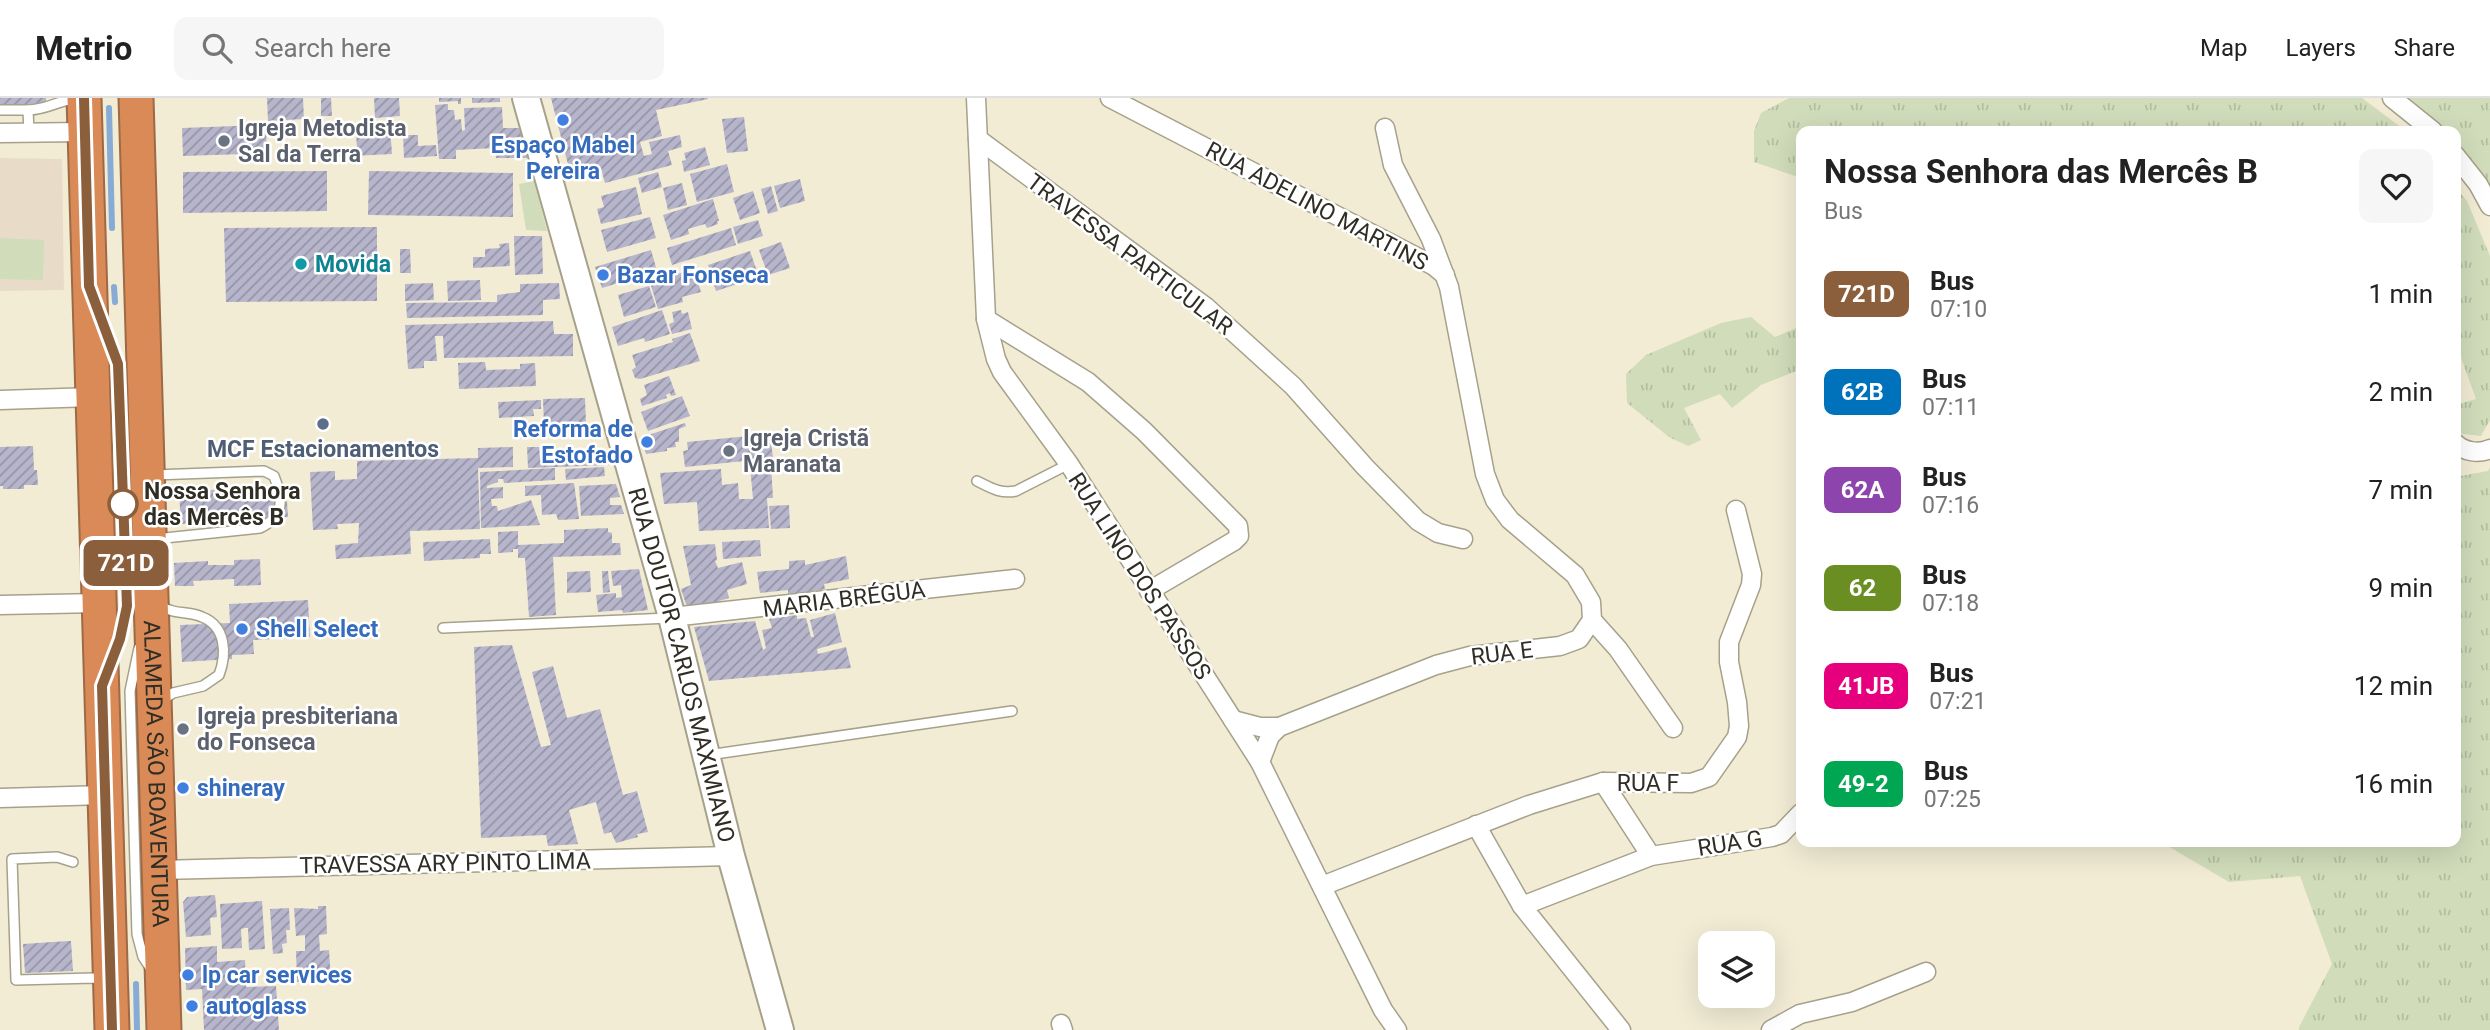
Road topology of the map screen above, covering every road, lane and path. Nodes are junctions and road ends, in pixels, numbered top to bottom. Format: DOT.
graph roads {
  1 [pos="136,98"];
  2 [pos="526,98"];
  3 [pos="976,98"];
  4 [pos="1110,98"];
  5 [pos="2392,98"];
  6 [pos="0,110"];
  7 [pos="28,110"];
  8 [pos="84,111"];
  9 [pos="2427,126"];
  10 [pos="1385,128"];
  11 [pos="0,133"];
  12 [pos="29,133"];
  13 [pos="127,139"];
  14 [pos="978,139"];
  15 [pos="2461,163"];
  16 [pos="2490,205"];
  17 [pos="1444,275"];
  18 [pos="89,286"];
  19 [pos="986,319"];
  20 [pos="93,397"];
  21 [pos="0,400"];
  22 [pos="2461,448"];
  23 [pos="2490,449"];
  24 [pos="1069,464"];
  25 [pos="147,476"];
  26 [pos="977,481"];
  27 [pos="1736,510"];
  28 [pos="149,539"];
  29 [pos="1463,539"];
  30 [pos="1015,579"];
  31 [pos="1149,591"];
  32 [pos="151,600"];
  33 [pos="99,603"];
  34 [pos="0,605"];
  35 [pos="672,618"];
  36 [pos="1592,620"];
  37 [pos="443,628"];
  38 [pos="102,686"];
  39 [pos="154,706"];
  40 [pos="1012,711"];
  41 [pos="1233,720"];
  42 [pos="1279,727"];
  43 [pos="1673,728"];
  44 [pos="705,755"];
  45 [pos="1261,762"];
  46 [pos="1603,782"];
  47 [pos="105,795"];
  48 [pos="0,798"];
  49 [pos="1796,818"];
  50 [pos="1476,825"];
  51 [pos="731,856"];
  52 [pos="1651,856"];
  53 [pos="73,862"];
  54 [pos="159,870"];
  55 [pos="1322,886"];
  56 [pos="1522,906"];
  57 [pos="1926,972"];
  58 [pos="111,982"];
  59 [pos="163,982"];
  60 [pos="113,1030"];
  61 [pos="164,1030"];
  62 [pos="780,1030"];
  63 [pos="1397,1030"];
  64 [pos="1622,1030"];
  65 [pos="1771,1030"];
  1 -- 25 [label="highway, ALAMEDA SÃO BOAVENTURA"];
  2 -- 35 [label="main road, RUA DOUTOR CARLOS MAXIMIANO"];
  3 -- 14 [label="street, RUA LINO DOS PASSOS"];
  4 -- 17 [label="street, RUA ADELINO MARTINS"];
  5 -- 9 [label="street"];
  6 -- 7 [label="lane"];
  7 -- 8 [label="lane"];
  7 -- 12 [label="lane"];
  8 -- 12 [label="street"];
  8 -- 18 [label="highway"];
  10 -- 17 [label="street"];
  11 -- 12 [label="street"];
  13 -- 59 [label="lane"];
  14 -- 19 [label="street, RUA LINO DOS PASSOS"];
  14 -- 29 [label="street, TRAVESSA PARTICULAR"];
  15 -- 16 [label="street"];
  17 -- 36 [label="street, RUA ADELINO MARTINS"];
  18 -- 20 [label="highway"];
  18 -- 38 [label="lane"];
  19 -- 24 [label="street, RUA LINO DOS PASSOS"];
  19 -- 31 [label="street"];
  20 -- 21 [label="street"];
  20 -- 33 [label="highway"];
  22 -- 23 [label="street"];
  24 -- 26 [label="lane"];
  24 -- 31 [label="street, RUA LINO DOS PASSOS"];
  25 -- 28 [label="highway, ALAMEDA SÃO BOAVENTURA"];
  25 -- 28 [label="lane"];
  27 -- 46 [label="street, RUA F"];
  28 -- 32 [label="highway, ALAMEDA SÃO BOAVENTURA"];
  30 -- 35 [label="street, MARIA BRÉGUA"];
  31 -- 41 [label="street, RUA LINO DOS PASSOS"];
  32 -- 39 [label="highway, ALAMEDA SÃO BOAVENTURA"];
  32 -- 39 [label="lane"];
  33 -- 34 [label="street"];
  33 -- 38 [label="highway"];
  35 -- 37 [label="lane"];
  35 -- 44 [label="main road, RUA DOUTOR CARLOS MAXIMIANO"];
  36 -- 42 [label="street, RUA E"];
  36 -- 43 [label="street"];
  38 -- 47 [label="highway"];
  39 -- 54 [label="highway, ALAMEDA SÃO BOAVENTURA"];
  40 -- 44 [label="lane"];
  41 -- 42 [label="street, RUA E"];
  41 -- 45 [label="street, RUA LINO DOS PASSOS"];
  42 -- 45 [label="street"];
  44 -- 51 [label="main road, RUA DOUTOR CARLOS MAXIMIANO"];
  45 -- 55 [label="street, RUA LINO DOS PASSOS"];
  46 -- 50 [label="street, RUA F"];
  46 -- 52 [label="street"];
  47 -- 48 [label="street"];
  47 -- 58 [label="highway"];
  49 -- 52 [label="street, RUA G"];
  50 -- 55 [label="street, RUA F"];
  50 -- 56 [label="street"];
  51 -- 54 [label="street, TRAVESSA ARY PINTO LIMA"];
  51 -- 62 [label="main road, RUA DOUTOR CARLOS MAXIMIANO"];
  52 -- 56 [label="street, RUA G"];
  53 -- 58 [label="lane"];
  54 -- 59 [label="highway, ALAMEDA SÃO BOAVENTURA"];
  55 -- 63 [label="street, RUA LINO DOS PASSOS"];
  56 -- 64 [label="street"];
  57 -- 65 [label="street"];
  58 -- 60 [label="highway"];
  59 -- 61 [label="highway, ALAMEDA SÃO BOAVENTURA"];
}
